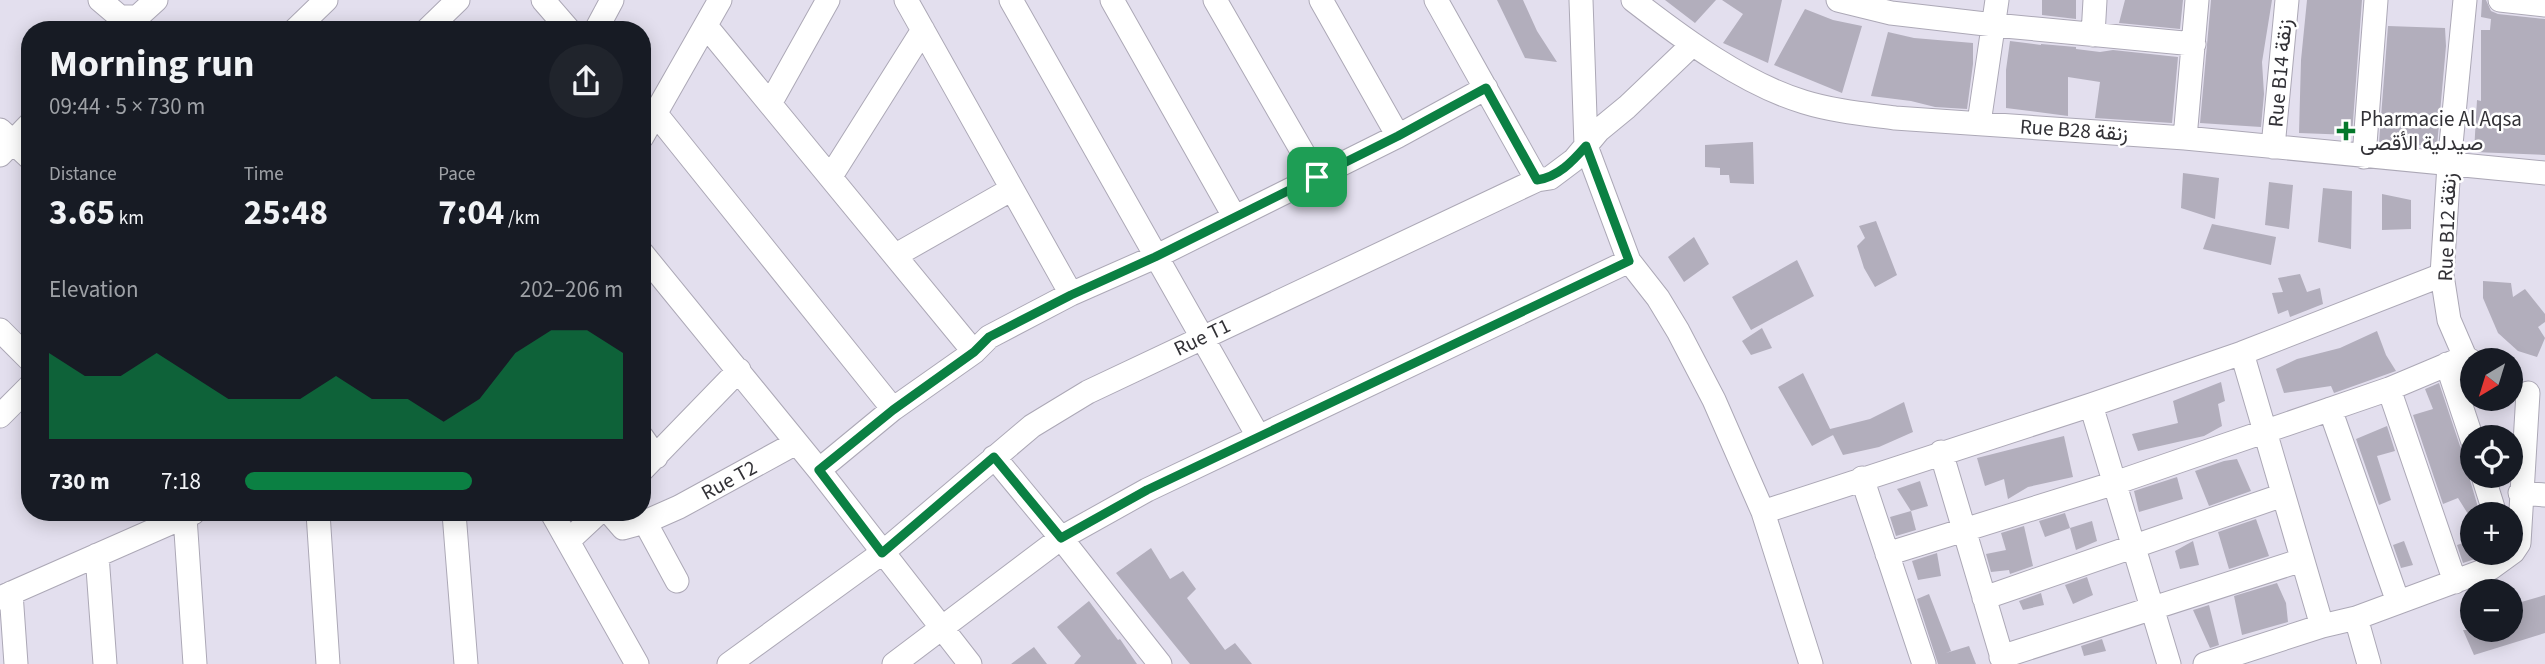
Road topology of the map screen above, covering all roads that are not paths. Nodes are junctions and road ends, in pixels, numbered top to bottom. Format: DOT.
graph roads {
  1 [pos="100,0"];
  2 [pos="156,0"];
  3 [pos="326,0"];
  4 [pos="458,0"];
  5 [pos="543,0"];
  6 [pos="612,0"];
  7 [pos="720,0"];
  8 [pos="828,0"];
  9 [pos="906,0"];
  10 [pos="1011,0"];
  11 [pos="1112,0"];
  12 [pos="1215,0"];
  13 [pos="1321,0"];
  14 [pos="1436,0"];
  15 [pos="1581,0"];
  16 [pos="1633,0"];
  17 [pos="1838,0"];
  18 [pos="1997,0"];
  19 [pos="2095,0"];
  20 [pos="2197,0"];
  21 [pos="2287,0"];
  22 [pos="2376,0"];
  23 [pos="2465,0"];
  24 [pos="2500,0"];
  25 [pos="2545,5"];
  26 [pos="1894,6"];
  27 [pos="125,21"];
  28 [pos="132,21"];
  29 [pos="304,21"];
  30 [pos="436,21"];
  31 [pos="561,21"];
  32 [pos="601,21"];
  33 [pos="1994,25"];
  34 [pos="706,26"];
  35 [pos="923,30"];
  36 [pos="2093,35"];
  37 [pos="2194,44"];
  38 [pos="1692,45"];
  39 [pos="1486,88"];
  40 [pos="771,102"];
  41 [pos="656,114"];
  42 [pos="651,122"];
  43 [pos="1979,123"];
  44 [pos="21,130"];
  45 [pos="1398,136"];
  46 [pos="2185,138"];
  47 [pos="4,142"];
  48 [pos="1586,146"];
  49 [pos="2273,147"];
  50 [pos="21,152"];
  51 [pos="2364,157"];
  52 [pos="2449,164"];
  53 [pos="2545,173"];
  54 [pos="831,176"];
  55 [pos="1317,177"];
  56 [pos="1537,180"];
  57 [pos="1012,189"];
  58 [pos="1234,216"];
  59 [pos="896,256"];
  60 [pos="1155,257"];
  61 [pos="1629,261"];
  62 [pos="651,264"];
  63 [pos="2442,275"];
  64 [pos="1071,295"];
  65 [pos="0,330"];
  66 [pos="1203,336"];
  67 [pos="21,351"];
  68 [pos="974,352"];
  69 [pos="2242,353"];
  70 [pos="2460,355"];
  71 [pos="2460,362"];
  72 [pos="739,370"];
  73 [pos="2389,388"];
  74 [pos="2528,392"];
  75 [pos="21,395"];
  76 [pos="2091,405"];
  77 [pos="2330,409"];
  78 [pos="893,410"];
  79 [pos="0,416"];
  80 [pos="2265,431"];
  81 [pos="1258,436"];
  82 [pos="796,443"];
  83 [pos="1941,452"];
  84 [pos="994,457"];
  85 [pos="651,461"];
  86 [pos="819,470"];
  87 [pos="1862,478"];
  88 [pos="2115,483"];
  89 [pos="2521,493"];
  90 [pos="2283,495"];
  91 [pos="2545,495"];
  92 [pos="2521,502"];
  93 [pos="1763,512"];
  94 [pos="653,518"];
  95 [pos="175,521"];
  96 [pos="189,521"];
  97 [pos="319,521"];
  98 [pos="455,521"];
  99 [pos="557,521"];
  100 [pos="589,521"];
  101 [pos="617,521"];
  102 [pos="644,521"];
  103 [pos="1964,529"];
  104 [pos="1061,538"];
  105 [pos="568,541"];
  106 [pos="2134,548"];
  107 [pos="882,553"];
  108 [pos="1887,554"];
  109 [pos="97,555"];
  110 [pos="2302,560"];
  111 [pos="2495,565"];
  112 [pos="677,581"];
  113 [pos="2455,582"];
  114 [pos="6,596"];
  115 [pos="1984,598"];
  116 [pos="2398,602"];
  117 [pos="2152,607"];
  118 [pos="2356,618"];
  119 [pos="2322,626"];
  120 [pos="942,628"];
  121 [pos="2002,660"];
  122 [pos="16,664"];
  123 [pos="105,664"];
  124 [pos="195,664"];
  125 [pos="328,664"];
  126 [pos="466,664"];
  127 [pos="637,664"];
  128 [pos="729,664"];
  129 [pos="894,664"];
  130 [pos="970,664"];
  131 [pos="1160,664"];
  132 [pos="1811,664"];
  133 [pos="1924,664"];
  134 [pos="2169,664"];
  135 [pos="2205,664"];
  136 [pos="2369,664"];
  1 -- 27 [label="street"];
  2 -- 28 [label="street"];
  3 -- 29 [label="street"];
  4 -- 30 [label="street"];
  5 -- 31 [label="street"];
  6 -- 32 [label="street"];
  7 -- 34 [label="street"];
  8 -- 40 [label="street"];
  9 -- 35 [label="street"];
  10 -- 60 [label="street"];
  11 -- 58 [label="street"];
  12 -- 55 [label="street"];
  13 -- 45 [label="street"];
  14 -- 39 [label="street"];
  15 -- 48 [label="street"];
  16 -- 38 [label="street, Rue B28 زنقة"];
  17 -- 26 [label="street"];
  18 -- 33 [label="street"];
  19 -- 36 [label="street"];
  20 -- 37 [label="street"];
  21 -- 49 [label="street, Rue B14 زنقة"];
  22 -- 51 [label="street"];
  23 -- 52 [label="street, Rue B12 زنقة"];
  24 -- 25 [label="street"];
  26 -- 33 [label="street"];
  33 -- 36 [label="street"];
  33 -- 43 [label="street"];
  34 -- 40 [label="street"];
  34 -- 41 [label="street"];
  35 -- 54 [label="street"];
  35 -- 57 [label="street"];
  36 -- 37 [label="street"];
  37 -- 46 [label="street"];
  38 -- 43 [label="street, Rue B28 زنقة"];
  38 -- 48 [label="street, Rue T1"];
  39 -- 45 [label="street"];
  39 -- 56 [label="street"];
  40 -- 54 [label="street"];
  41 -- 42 [label="street"];
  41 -- 78 [label="street"];
  43 -- 46 [label="street, Rue B28 زنقة"];
  44 -- 47 [label="street"];
  45 -- 55 [label="street"];
  46 -- 49 [label="street, Rue B28 زنقة"];
  47 -- 50 [label="street"];
  48 -- 56 [label="street, Rue T1"];
  48 -- 61 [label="street"];
  49 -- 51 [label="street, Rue B28 زنقة"];
  51 -- 52 [label="street, Rue B28 زنقة"];
  52 -- 53 [label="street, Rue B28 زنقة"];
  52 -- 63 [label="street, Rue B12 زنقة"];
  54 -- 59 [label="street"];
  55 -- 58 [label="street"];
  56 -- 66 [label="street, Rue T1"];
  57 -- 59 [label="street"];
  57 -- 64 [label="street"];
  58 -- 60 [label="street"];
  59 -- 68 [label="street"];
  60 -- 64 [label="street"];
  60 -- 66 [label="street"];
  61 -- 81 [label="street"];
  61 -- 93 [label="street"];
  62 -- 72 [label="street"];
  63 -- 69 [label="street"];
  63 -- 70 [label="street, Rue B12 زنقة"];
  64 -- 68 [label="street"];
  65 -- 67 [label="street"];
  66 -- 81 [label="street"];
  66 -- 84 [label="street, Rue T1"];
  68 -- 78 [label="street"];
  69 -- 76 [label="street"];
  69 -- 80 [label="street"];
  71 -- 73 [label="street"];
  72 -- 82 [label="street"];
  72 -- 85 [label="street"];
  73 -- 77 [label="street"];
  73 -- 113 [label="street"];
  74 -- 89 [label="street"];
  75 -- 79 [label="street"];
  76 -- 83 [label="street"];
  76 -- 88 [label="street"];
  77 -- 80 [label="street"];
  77 -- 116 [label="street"];
  78 -- 86 [label="street"];
  80 -- 88 [label="street"];
  80 -- 90 [label="street"];
  81 -- 104 [label="street"];
  82 -- 86 [label="street"];
  82 -- 94 [label="street, Rue T2"];
  83 -- 87 [label="street"];
  83 -- 103 [label="street"];
  84 -- 104 [label="street"];
  84 -- 107 [label="street, Rue T1"];
  86 -- 107 [label="street"];
  87 -- 93 [label="street"];
  87 -- 108 [label="street"];
  88 -- 103 [label="street"];
  88 -- 106 [label="street"];
  89 -- 91 [label="street"];
  89 -- 92 [label="street"];
  90 -- 106 [label="street"];
  90 -- 110 [label="street"];
  93 -- 132 [label="street"];
  94 -- 112 [label="street"];
  95 -- 109 [label="street"];
  96 -- 124 [label="street"];
  97 -- 125 [label="street"];
  98 -- 126 [label="street"];
  99 -- 105 [label="street"];
  100 -- 105 [label="street"];
  101 -- 102 [label="street"];
  103 -- 108 [label="street"];
  103 -- 115 [label="street"];
  104 -- 120 [label="street"];
  104 -- 131 [label="street"];
  105 -- 127 [label="street"];
  106 -- 115 [label="street"];
  106 -- 117 [label="street"];
  107 -- 120 [label="street"];
  107 -- 128 [label="street, Rue T1"];
  108 -- 133 [label="street"];
  109 -- 114 [label="street"];
  109 -- 123 [label="street"];
  110 -- 117 [label="street"];
  110 -- 119 [label="street"];
  111 -- 113 [label="street"];
  113 -- 116 [label="street"];
  114 -- 122 [label="street"];
  115 -- 121 [label="street"];
  116 -- 118 [label="street"];
  117 -- 121 [label="street"];
  117 -- 134 [label="street"];
  118 -- 119 [label="street"];
  118 -- 136 [label="street"];
  119 -- 135 [label="street"];
  120 -- 129 [label="street"];
  120 -- 130 [label="street"];
}
